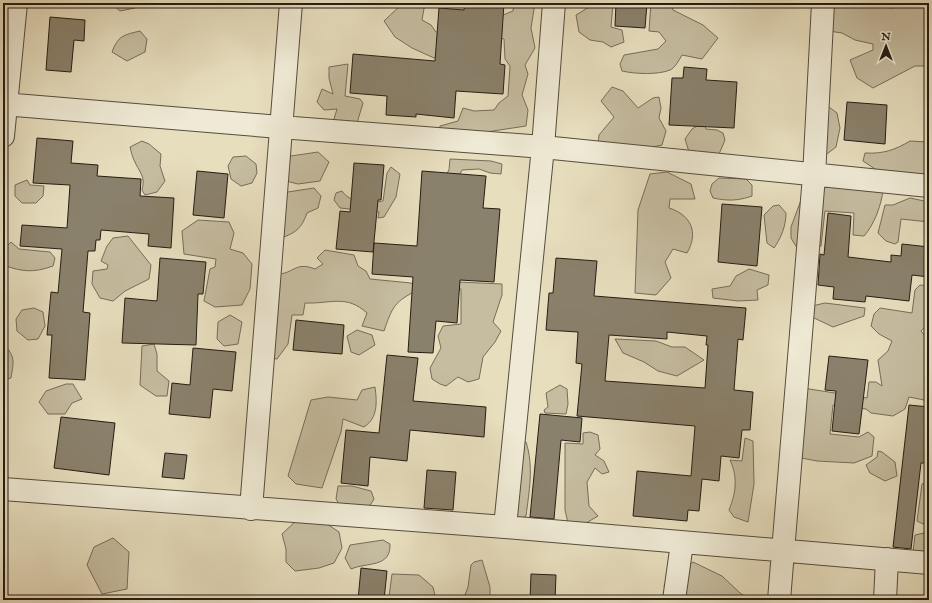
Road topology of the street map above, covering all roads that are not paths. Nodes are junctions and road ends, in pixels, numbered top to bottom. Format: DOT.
graph roads {
  1 [pos="16,3"];
  2 [pos="290,3"];
  3 [pos="554,3"];
  4 [pos="823,3"];
  5 [pos="5,104"];
  6 [pos="280,127"];
  7 [pos="3,136"];
  8 [pos="543,147"];
  9 [pos="814,176"];
  10 [pos="929,186"];
  11 [pos="3,489"];
  12 [pos="251,509"];
  13 [pos="505,527"];
  14 [pos="682,543"];
  15 [pos="783,550"];
  16 [pos="887,559"];
  17 [pos="929,562"];
  18 [pos="674,600"];
  19 [pos="779,600"];
  20 [pos="885,600"];
  1 -- 5 [label="street"];
  2 -- 6 [label="street"];
  3 -- 8 [label="street"];
  4 -- 9 [label="street"];
  5 -- 6 [label="street"];
  5 -- 7 [label="street"];
  6 -- 8 [label="street"];
  6 -- 12 [label="street"];
  8 -- 9 [label="street"];
  8 -- 13 [label="street"];
  9 -- 10 [label="street"];
  9 -- 15 [label="street"];
  11 -- 12 [label="street"];
  12 -- 13 [label="street"];
  13 -- 14 [label="street"];
  14 -- 15 [label="street"];
  14 -- 18 [label="street"];
  15 -- 16 [label="street"];
  15 -- 19 [label="street"];
  16 -- 17 [label="street"];
  16 -- 20 [label="street"];
}
